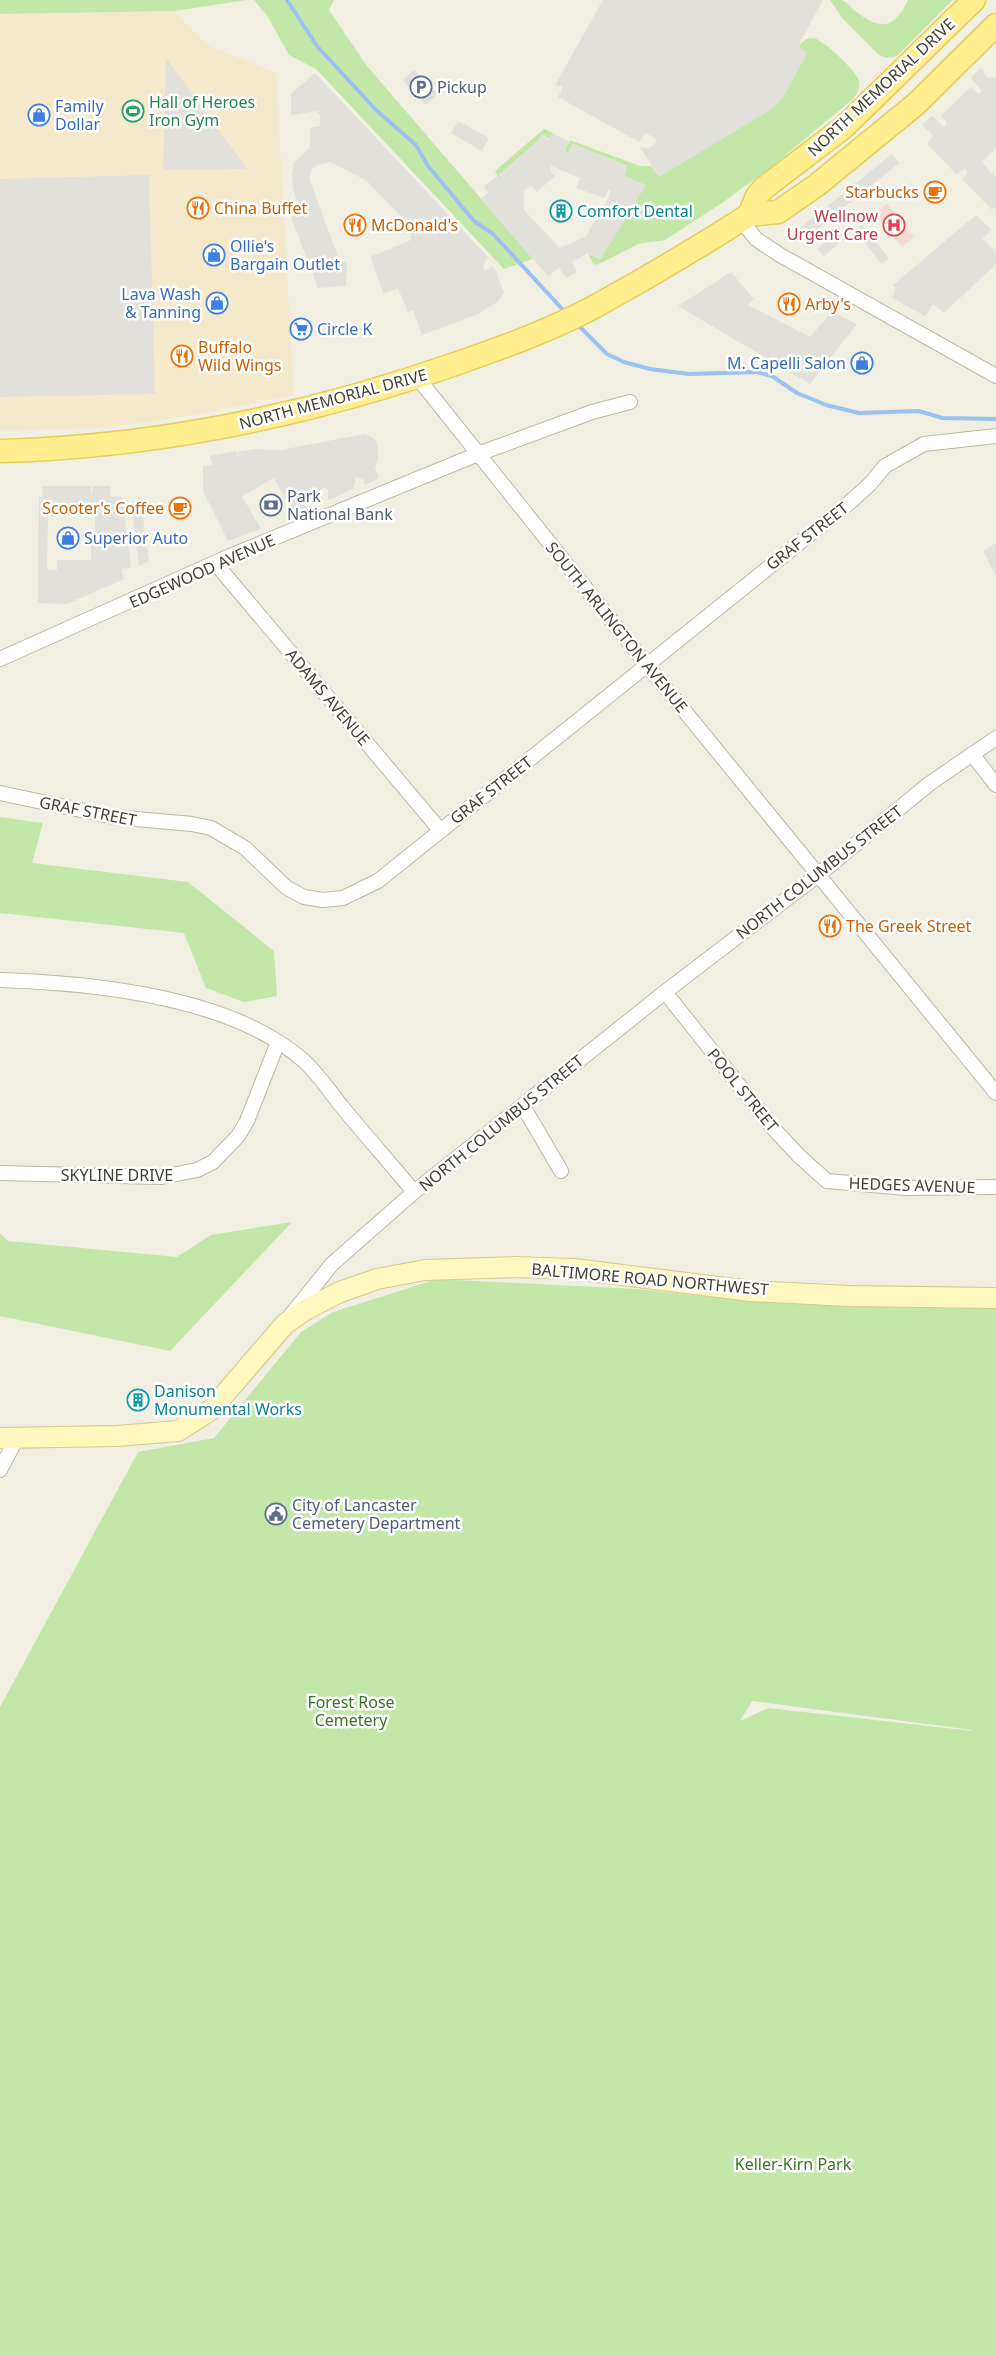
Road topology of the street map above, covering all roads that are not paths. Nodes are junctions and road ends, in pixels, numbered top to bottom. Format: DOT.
graph roads {
  1 [pos="974,0"];
  2 [pos="996,25"];
  3 [pos="985,47"];
  4 [pos="745,218"];
  5 [pos="996,376"];
  6 [pos="417,377"];
  7 [pos="630,402"];
  8 [pos="996,436"];
  9 [pos="0,451"];
  10 [pos="478,454"];
  11 [pos="216,564"];
  12 [pos="0,659"];
  13 [pos="647,665"];
  14 [pos="996,738"];
  15 [pos="972,754"];
  16 [pos="996,785"];
  17 [pos="0,794"];
  18 [pos="440,830"];
  19 [pos="818,875"];
  20 [pos="0,980"];
  21 [pos="665,992"];
  22 [pos="278,1042"];
  23 [pos="996,1094"];
  24 [pos="523,1106"];
  25 [pos="561,1171"];
  26 [pos="0,1173"];
  27 [pos="827,1182"];
  28 [pos="996,1187"];
  29 [pos="414,1192"];
  30 [pos="996,1298"];
  31 [pos="285,1324"];
  32 [pos="8,1438"];
  33 [pos="0,1470"];
  1 -- 4 [label="main road, NORTH MEMORIAL DRIVE"];
  2 -- 3 [label="main road, NORTH MEMORIAL DRIVE"];
  3 -- 4 [label="main road, NORTH MEMORIAL DRIVE"];
  4 -- 5 [label="street"];
  4 -- 6 [label="main road, NORTH MEMORIAL DRIVE"];
  6 -- 9 [label="main road, NORTH MEMORIAL DRIVE"];
  6 -- 10 [label="street, SOUTH ARLINGTON AVENUE"];
  7 -- 10 [label="street, EDGEWOOD AVENUE"];
  8 -- 13 [label="street, GRAF STREET"];
  10 -- 11 [label="street, EDGEWOOD AVENUE"];
  10 -- 13 [label="street, SOUTH ARLINGTON AVENUE"];
  11 -- 12 [label="street, EDGEWOOD AVENUE"];
  11 -- 18 [label="street, ADAMS AVENUE"];
  13 -- 18 [label="street, GRAF STREET"];
  13 -- 19 [label="street, SOUTH ARLINGTON AVENUE"];
  14 -- 15 [label="street, NORTH COLUMBUS STREET"];
  15 -- 16 [label="street"];
  15 -- 19 [label="street, NORTH COLUMBUS STREET"];
  17 -- 18 [label="street, GRAF STREET"];
  19 -- 21 [label="street, NORTH COLUMBUS STREET"];
  19 -- 23 [label="street, SOUTH ARLINGTON AVENUE"];
  20 -- 22 [label="street"];
  21 -- 24 [label="street, NORTH COLUMBUS STREET"];
  21 -- 27 [label="street, POOL STREET"];
  22 -- 26 [label="street, SKYLINE DRIVE"];
  22 -- 29 [label="street"];
  24 -- 25 [label="street"];
  24 -- 29 [label="street, NORTH COLUMBUS STREET"];
  27 -- 28 [label="street, HEDGES AVENUE"];
  29 -- 31 [label="street, NORTH COLUMBUS STREET"];
  30 -- 31 [label="main road, BALTIMORE ROAD NORTHWEST"];
  31 -- 32 [label="main road, NORTH COLUMBUS STREET"];
  32 -- 33 [label="street"];
}
